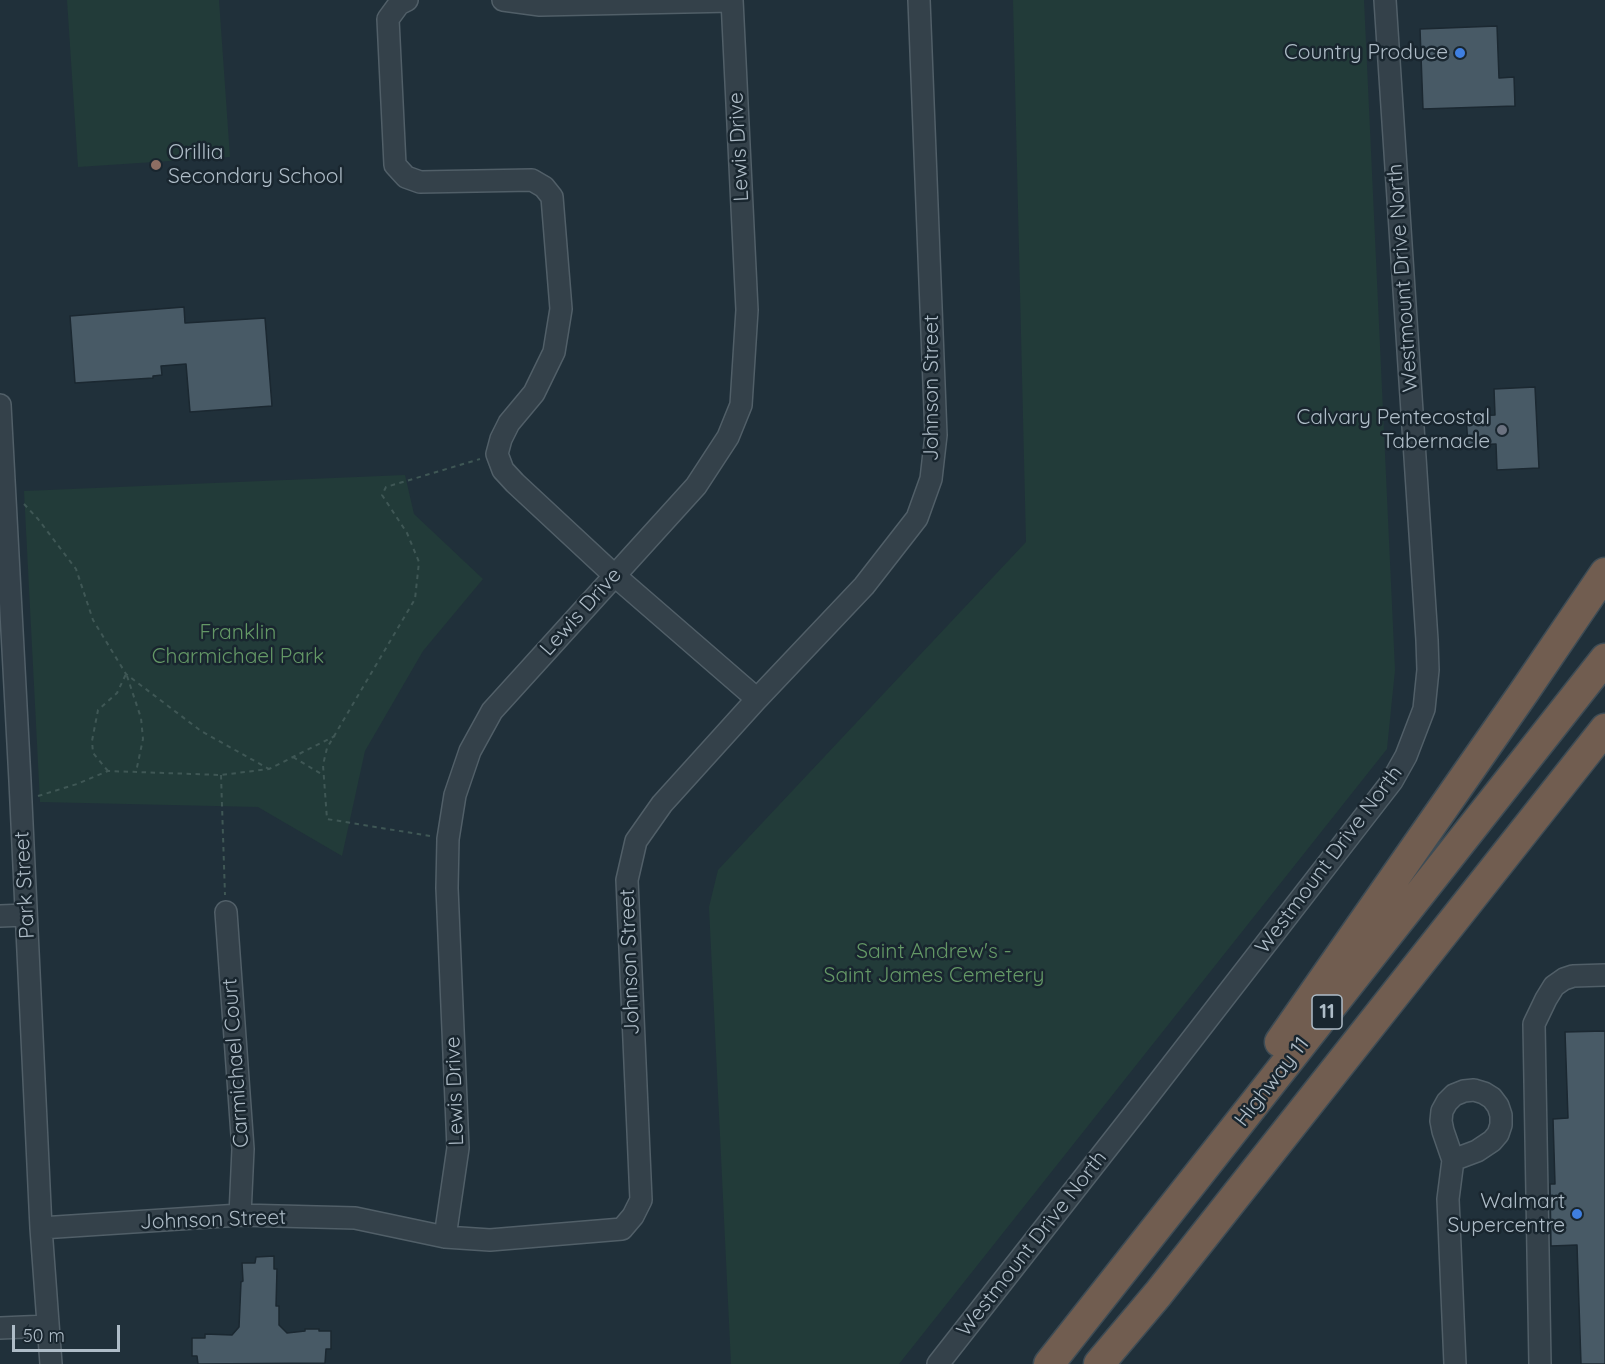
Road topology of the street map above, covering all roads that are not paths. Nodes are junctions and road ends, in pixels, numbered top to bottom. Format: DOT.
graph roads {
  1 [pos="407,0"];
  2 [pos="503,0"];
  3 [pos="919,0"];
  4 [pos="1385,0"];
  5 [pos="732,1"];
  6 [pos="0,405"];
  7 [pos="1605,573"];
  8 [pos="614,575"];
  9 [pos="1605,659"];
  10 [pos="757,699"];
  11 [pos="1605,729"];
  12 [pos="1605,760"];
  13 [pos="1472,897"];
  14 [pos="226,912"];
  15 [pos="26,915"];
  16 [pos="0,916"];
  17 [pos="1605,975"];
  18 [pos="1453,1160"];
  19 [pos="240,1215"];
  20 [pos="1167,1216"];
  21 [pos="41,1228"];
  22 [pos="446,1237"];
  23 [pos="48,1326"];
  24 [pos="0,1328"];
  25 [pos="51,1364"];
  26 [pos="938,1364"];
  27 [pos="1049,1364"];
  28 [pos="1099,1364"];
  29 [pos="1455,1364"];
  30 [pos="1540,1364"];
  1 -- 8 [label="street"];
  2 -- 5 [label="street"];
  3 -- 10 [label="street, Johnson Street"];
  4 -- 26 [label="street, Westmount Drive North"];
  5 -- 8 [label="street, Lewis Drive"];
  6 -- 15 [label="street, Park Street"];
  7 -- 20 [label="highway"];
  8 -- 10 [label="street"];
  8 -- 22 [label="street, Lewis Drive"];
  9 -- 20 [label="highway, Highway 11 / 11"];
  10 -- 22 [label="street, Johnson Street"];
  11 -- 13 [label="highway, Highway 11 / 11"];
  12 -- 13 [label="highway"];
  13 -- 28 [label="highway, Highway 11 / 11"];
  14 -- 19 [label="street, Carmichael Court"];
  15 -- 16 [label="street"];
  15 -- 21 [label="street, Park Street"];
  17 -- 30 [label="street"];
  18 -- 29 [label="street"];
  19 -- 21 [label="street, Johnson Street"];
  19 -- 22 [label="street, Johnson Street"];
  20 -- 27 [label="highway, Highway 11 / 11"];
  21 -- 23 [label="street, Park Street"];
  23 -- 24 [label="street"];
  23 -- 25 [label="street, Park Street"];
}
